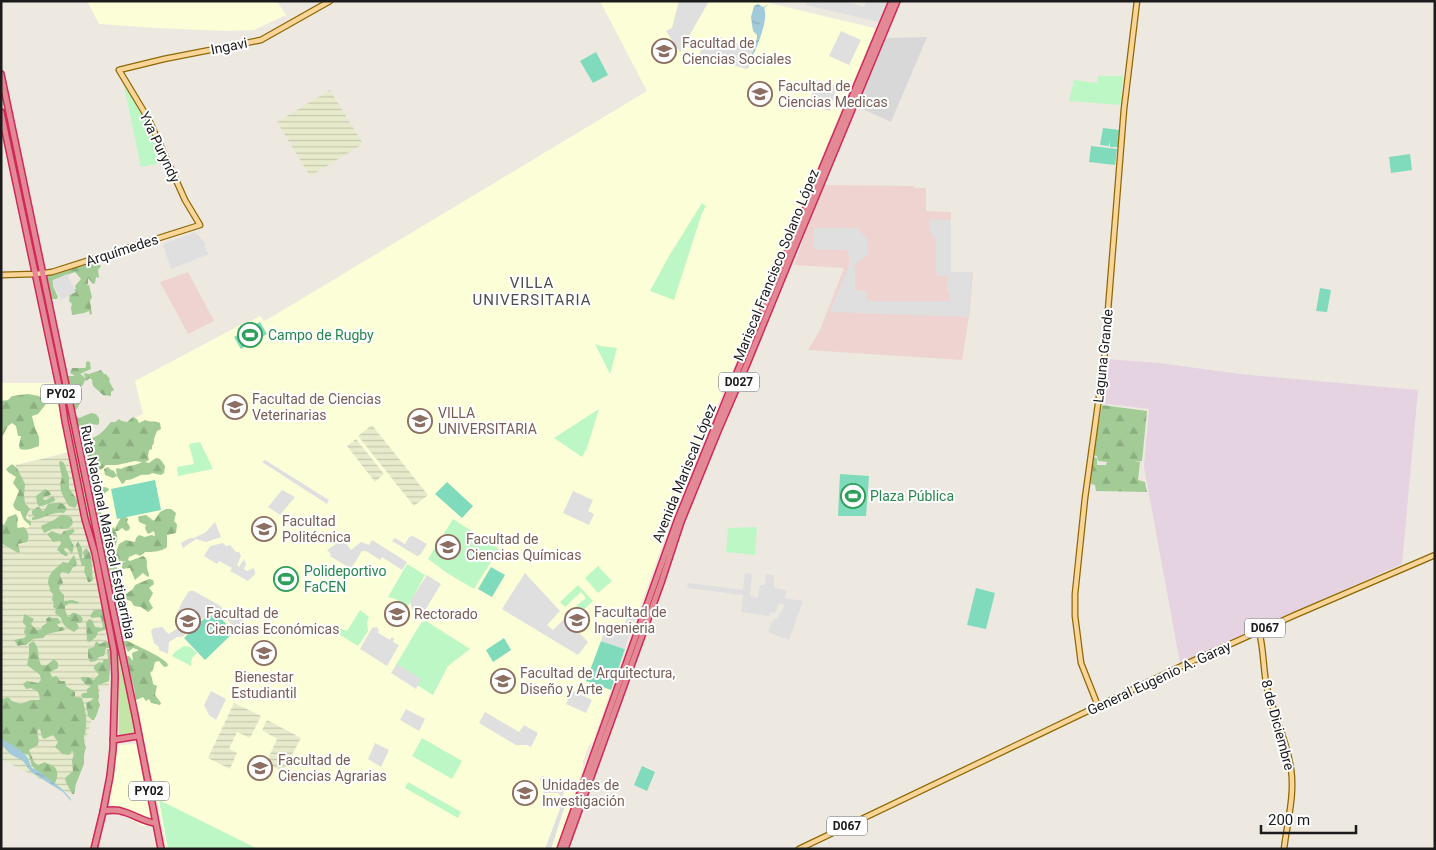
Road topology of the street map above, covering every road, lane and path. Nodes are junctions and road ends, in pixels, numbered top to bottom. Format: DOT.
graph roads {
  1 [pos="330,1"];
  2 [pos="892,1"];
  3 [pos="897,1"];
  4 [pos="1137,1"];
  5 [pos="119,70"];
  6 [pos="1,74"];
  7 [pos="1,112"];
  8 [pos="200,225"];
  9 [pos="805,226"];
  10 [pos="797,241"];
  11 [pos="36,274"];
  12 [pos="43,274"];
  13 [pos="1,275"];
  14 [pos="1435,555"];
  15 [pos="1259,631"];
  16 [pos="1098,706"];
  17 [pos="138,736"];
  18 [pos="113,740"];
  19 [pos="103,812"];
  20 [pos="155,823"];
  21 [pos="94,849"];
  22 [pos="161,849"];
  23 [pos="560,849"];
  24 [pos="565,849"];
  25 [pos="799,849"];
  26 [pos="1284,849"];
  1 -- 5 [label="main road, Ingavi"];
  2 -- 23 [label="highway, Avenida Mariscal López / D027"];
  3 -- 10 [label="highway, Mariscal Francisco Solano López / D027"];
  4 -- 16 [label="main road, Laguna Grande"];
  5 -- 8 [label="main road, Yva Puryndy"];
  6 -- 12 [label="highway, Ruta Nacional Mariscal Estigarribia / PY02"];
  7 -- 11 [label="highway, Ruta Nacional Mariscal Estigarribia / PY02"];
  8 -- 12 [label="main road, Arquímedes"];
  9 -- 10 [label="highway"];
  10 -- 24 [label="highway, Mariscal Francisco Solano López / D027"];
  11 -- 12 [label="main road, Arquímedes"];
  11 -- 13 [label="main road, Arquímedes"];
  11 -- 18 [label="highway, Ruta Nacional Mariscal Estigarribia / PY02"];
  12 -- 17 [label="highway, Ruta Nacional Mariscal Estigarribia / PY02"];
  14 -- 15 [label="main road, General Eugenio A. Garay / D067"];
  15 -- 16 [label="main road, General Eugenio A. Garay / D067"];
  15 -- 26 [label="main road, 8 de Diciembre"];
  16 -- 25 [label="main road, General Eugenio A. Garay / D067"];
  17 -- 18 [label="highway"];
  17 -- 20 [label="highway, Ruta Nacional Mariscal Estigarribia / PY02"];
  18 -- 19 [label="highway, Ruta Nacional Mariscal Estigarribia / PY02"];
  19 -- 20 [label="highway"];
  19 -- 21 [label="highway, Ruta Nacional Mariscal Estigarribia"];
  20 -- 22 [label="highway, Ruta Nacional Mariscal Estigarribia / PY02"];
}
